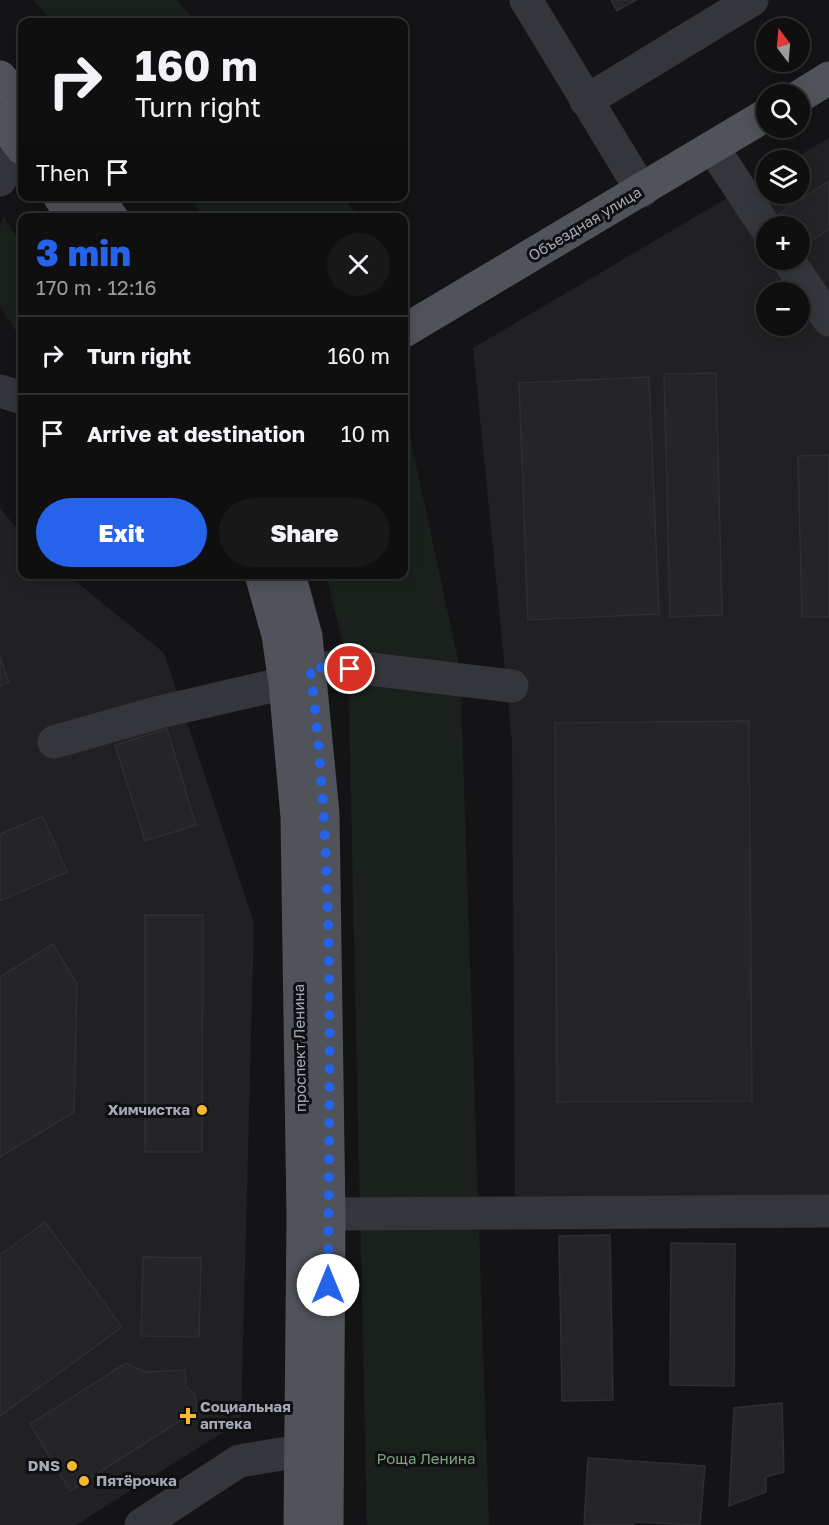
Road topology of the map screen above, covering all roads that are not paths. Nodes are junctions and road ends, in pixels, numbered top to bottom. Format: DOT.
graph roads {
  1 [pos="526,0"];
  2 [pos="752,0"];
  3 [pos="0,76"];
  4 [pos="829,78"];
  5 [pos="810,90"];
  6 [pos="18,99"];
  7 [pos="586,101"];
  8 [pos="0,120"];
  9 [pos="756,121"];
  10 [pos="18,138"];
  11 [pos="713,148"];
  12 [pos="18,149"];
  13 [pos="0,180"];
  14 [pos="642,191"];
  15 [pos="758,216"];
  16 [pos="795,270"];
  17 [pos="829,320"];
  18 [pos="408,329"];
  19 [pos="0,391"];
  20 [pos="18,397"];
  21 [pos="262,579"];
  22 [pos="291,579"];
  23 [pos="298,675"];
  24 [pos="512,686"];
  25 [pos="54,742"];
  26 [pos="829,1211"];
  27 [pos="328,1214"];
  28 [pos="314,1450"];
  29 [pos="141,1525"];
  30 [pos="300,1525"];
  31 [pos="327,1525"];
  1 -- 7 [label="street"];
  2 -- 7 [label="street"];
  3 -- 6 [label="main road"];
  4 -- 5 [label="main road"];
  7 -- 14 [label="street"];
  8 -- 10 [label="main road"];
  9 -- 11 [label="main road, Объездная улица"];
  11 -- 14 [label="main road, Объездная улица"];
  11 -- 15 [label="street"];
  12 -- 13 [label="street"];
  14 -- 18 [label="main road, Объездная улица"];
  16 -- 17 [label="street"];
  19 -- 20 [label="street"];
  21 -- 23 [label="main road, проспект Ленина"];
  22 -- 23 [label="main road, проспект Ленина"];
  23 -- 24 [label="street"];
  23 -- 25 [label="street"];
  23 -- 27 [label="main road, проспект Ленина"];
  23 -- 28 [label="main road, проспект Ленина"];
  26 -- 27 [label="street"];
  27 -- 28 [label="main road, проспект Ленина"];
  28 -- 29 [label="street"];
  28 -- 30 [label="main road, проспект Ленина"];
  28 -- 31 [label="main road, проспект Ленина"];
}
